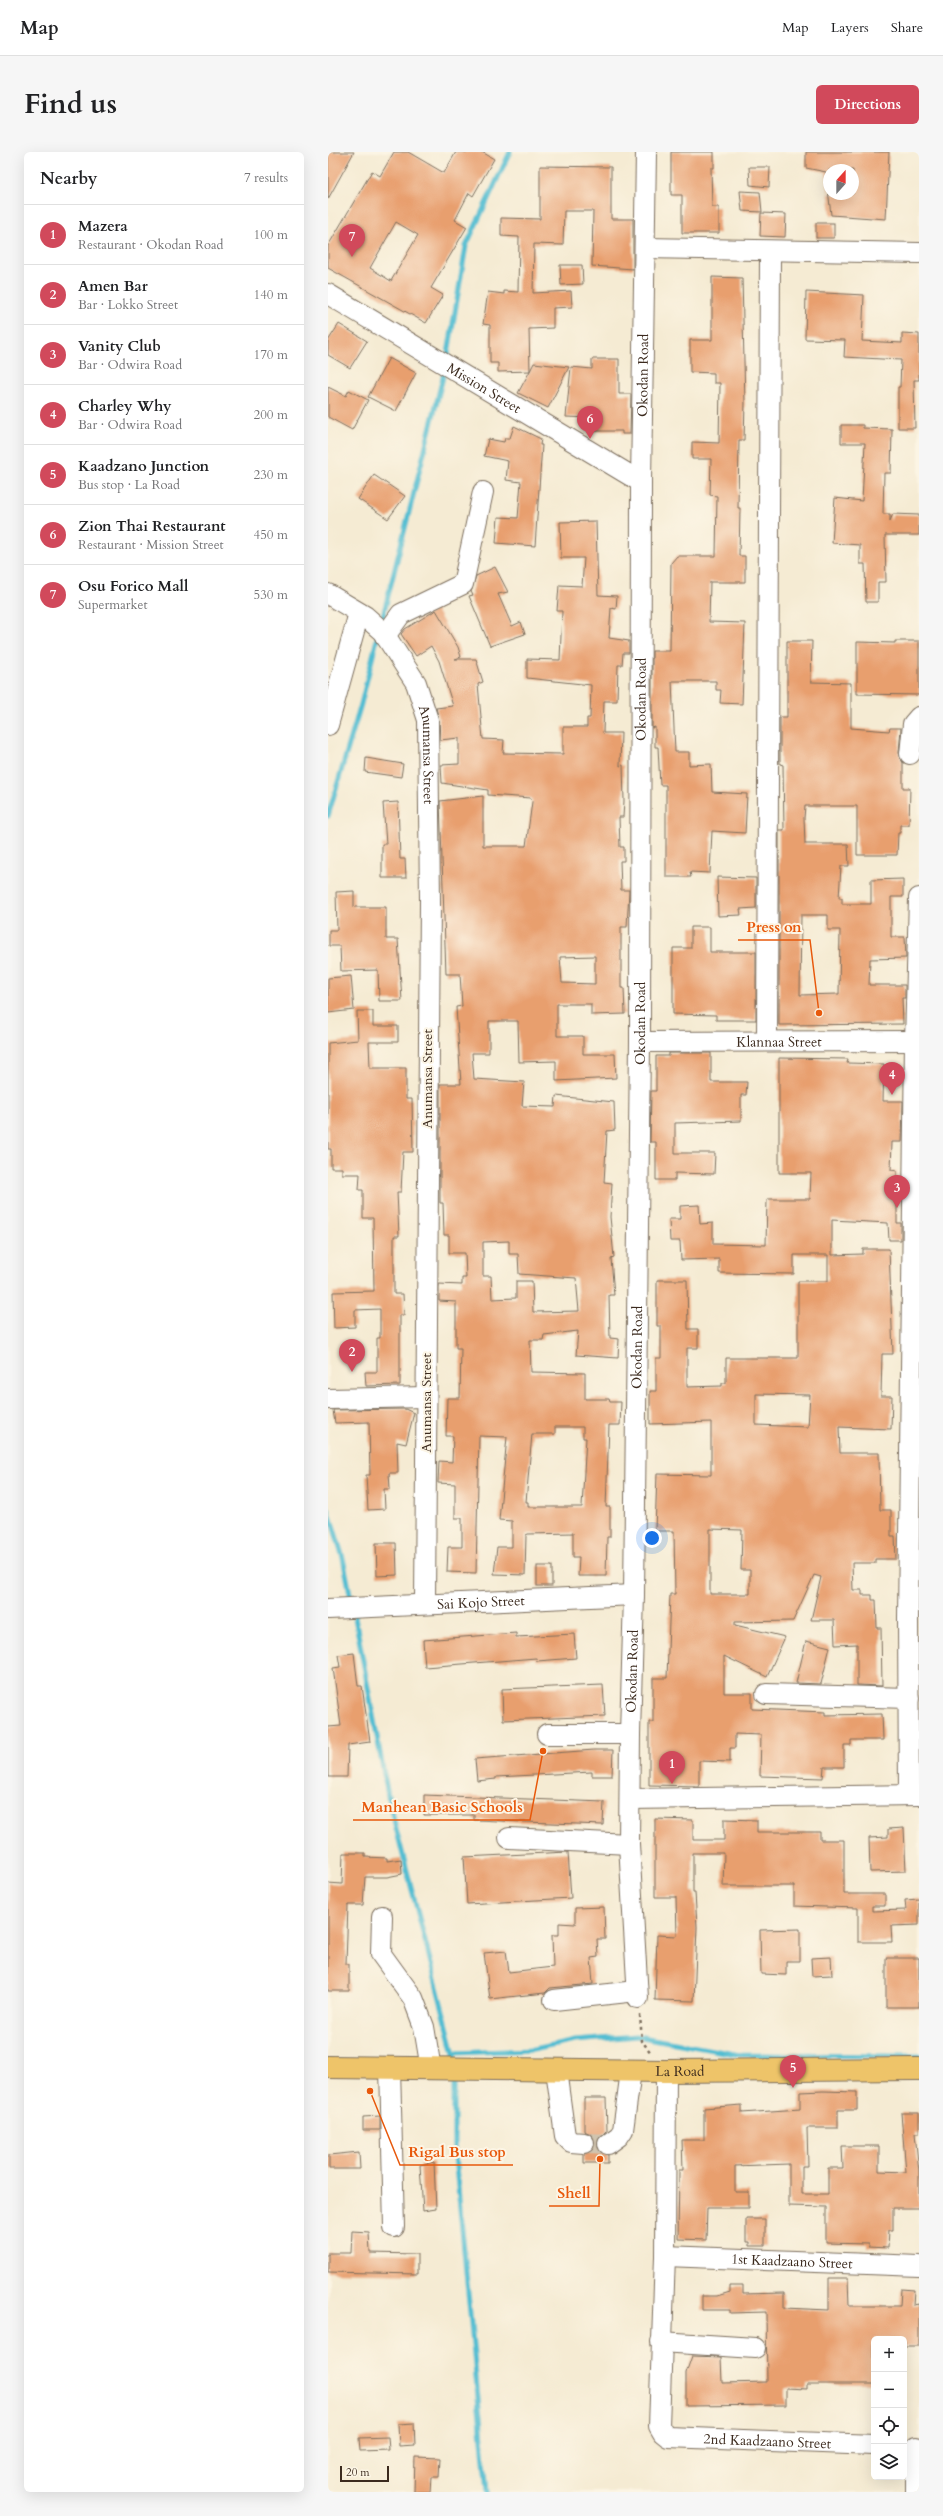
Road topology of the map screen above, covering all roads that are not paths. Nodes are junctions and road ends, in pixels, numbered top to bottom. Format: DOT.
graph roads {
  1 [pos="646,152"];
  2 [pos="645,248"];
  3 [pos="770,251"];
  4 [pos="919,254"];
  5 [pos="328,294"];
  6 [pos="641,482"];
  7 [pos="483,492"];
  8 [pos="328,594"];
  9 [pos="362,614"];
  10 [pos="384,634"];
  11 [pos="919,717"];
  12 [pos="328,725"];
  13 [pos="910,754"];
  14 [pos="919,898"];
  15 [pos="917,1041"];
  16 [pos="640,1042"];
  17 [pos="767,1042"];
  18 [pos="916,1210"];
  19 [pos="426,1397"];
  20 [pos="328,1399"];
  21 [pos="634,1595"];
  22 [pos="424,1604"];
  23 [pos="337,1609"];
  24 [pos="914,1618"];
  25 [pos="766,1694"];
  26 [pos="909,1698"];
  27 [pos="547,1734"];
  28 [pos="630,1734"];
  29 [pos="914,1795"];
  30 [pos="630,1798"];
  31 [pos="509,1838"];
  32 [pos="629,1844"];
  33 [pos="382,1916"];
  34 [pos="554,2000"];
  35 [pos="328,2067"];
  36 [pos="390,2067"];
  37 [pos="436,2069"];
  38 [pos="919,2069"];
  39 [pos="556,2070"];
  40 [pos="631,2071"];
  41 [pos="666,2071"];
  42 [pos="584,2144"];
  43 [pos="608,2144"];
  44 [pos="394,2227"];
  45 [pos="665,2256"];
  46 [pos="919,2266"];
  47 [pos="661,2342"];
  48 [pos="755,2348"];
  49 [pos="871,2445"];
  50 [pos="913,2447"];
  51 [pos="916,2492"];
  1 -- 2 [label="street, Okodan Road"];
  2 -- 3 [label="street"];
  2 -- 6 [label="street, Okodan Road"];
  3 -- 4 [label="street"];
  3 -- 17 [label="street"];
  5 -- 6 [label="street, Mission Street"];
  6 -- 16 [label="street, Okodan Road"];
  7 -- 10 [label="street"];
  8 -- 9 [label="street, Anumansa Street"];
  9 -- 10 [label="street, Anumansa Street"];
  9 -- 12 [label="street"];
  10 -- 19 [label="street, Anumansa Street"];
  11 -- 13 [label="street"];
  14 -- 15 [label="street"];
  15 -- 17 [label="street, Klannaa Street"];
  15 -- 18 [label="street"];
  16 -- 17 [label="street, Klannaa Street"];
  16 -- 21 [label="street, Okodan Road"];
  18 -- 24 [label="street"];
  19 -- 20 [label="street"];
  19 -- 22 [label="street, Anumansa Street"];
  21 -- 22 [label="street, Sai Kojo Street"];
  21 -- 28 [label="street, Okodan Road"];
  22 -- 23 [label="street, Sai Kojo Street"];
  24 -- 26 [label="street"];
  25 -- 26 [label="street"];
  26 -- 29 [label="street"];
  27 -- 28 [label="street"];
  28 -- 30 [label="street, Okodan Road"];
  29 -- 30 [label="street"];
  30 -- 32 [label="street, Okodan Road"];
  31 -- 32 [label="street"];
  32 -- 34 [label="street, Okodan Road"];
  33 -- 37 [label="street"];
  35 -- 36 [label="main road, La Road"];
  36 -- 37 [label="main road, La Road"];
  36 -- 44 [label="street"];
  37 -- 39 [label="main road, La Road"];
  38 -- 41 [label="main road, La Road"];
  39 -- 40 [label="main road, La Road"];
  39 -- 42 [label="street"];
  40 -- 41 [label="main road, La Road"];
  40 -- 43 [label="street"];
  41 -- 45 [label="street"];
  45 -- 46 [label="street, 1st Kaadzaano Street"];
  45 -- 47 [label="street"];
  47 -- 48 [label="street"];
  47 -- 49 [label="street, 2nd Kaadzaano Street"];
  50 -- 51 [label="street"];
}
